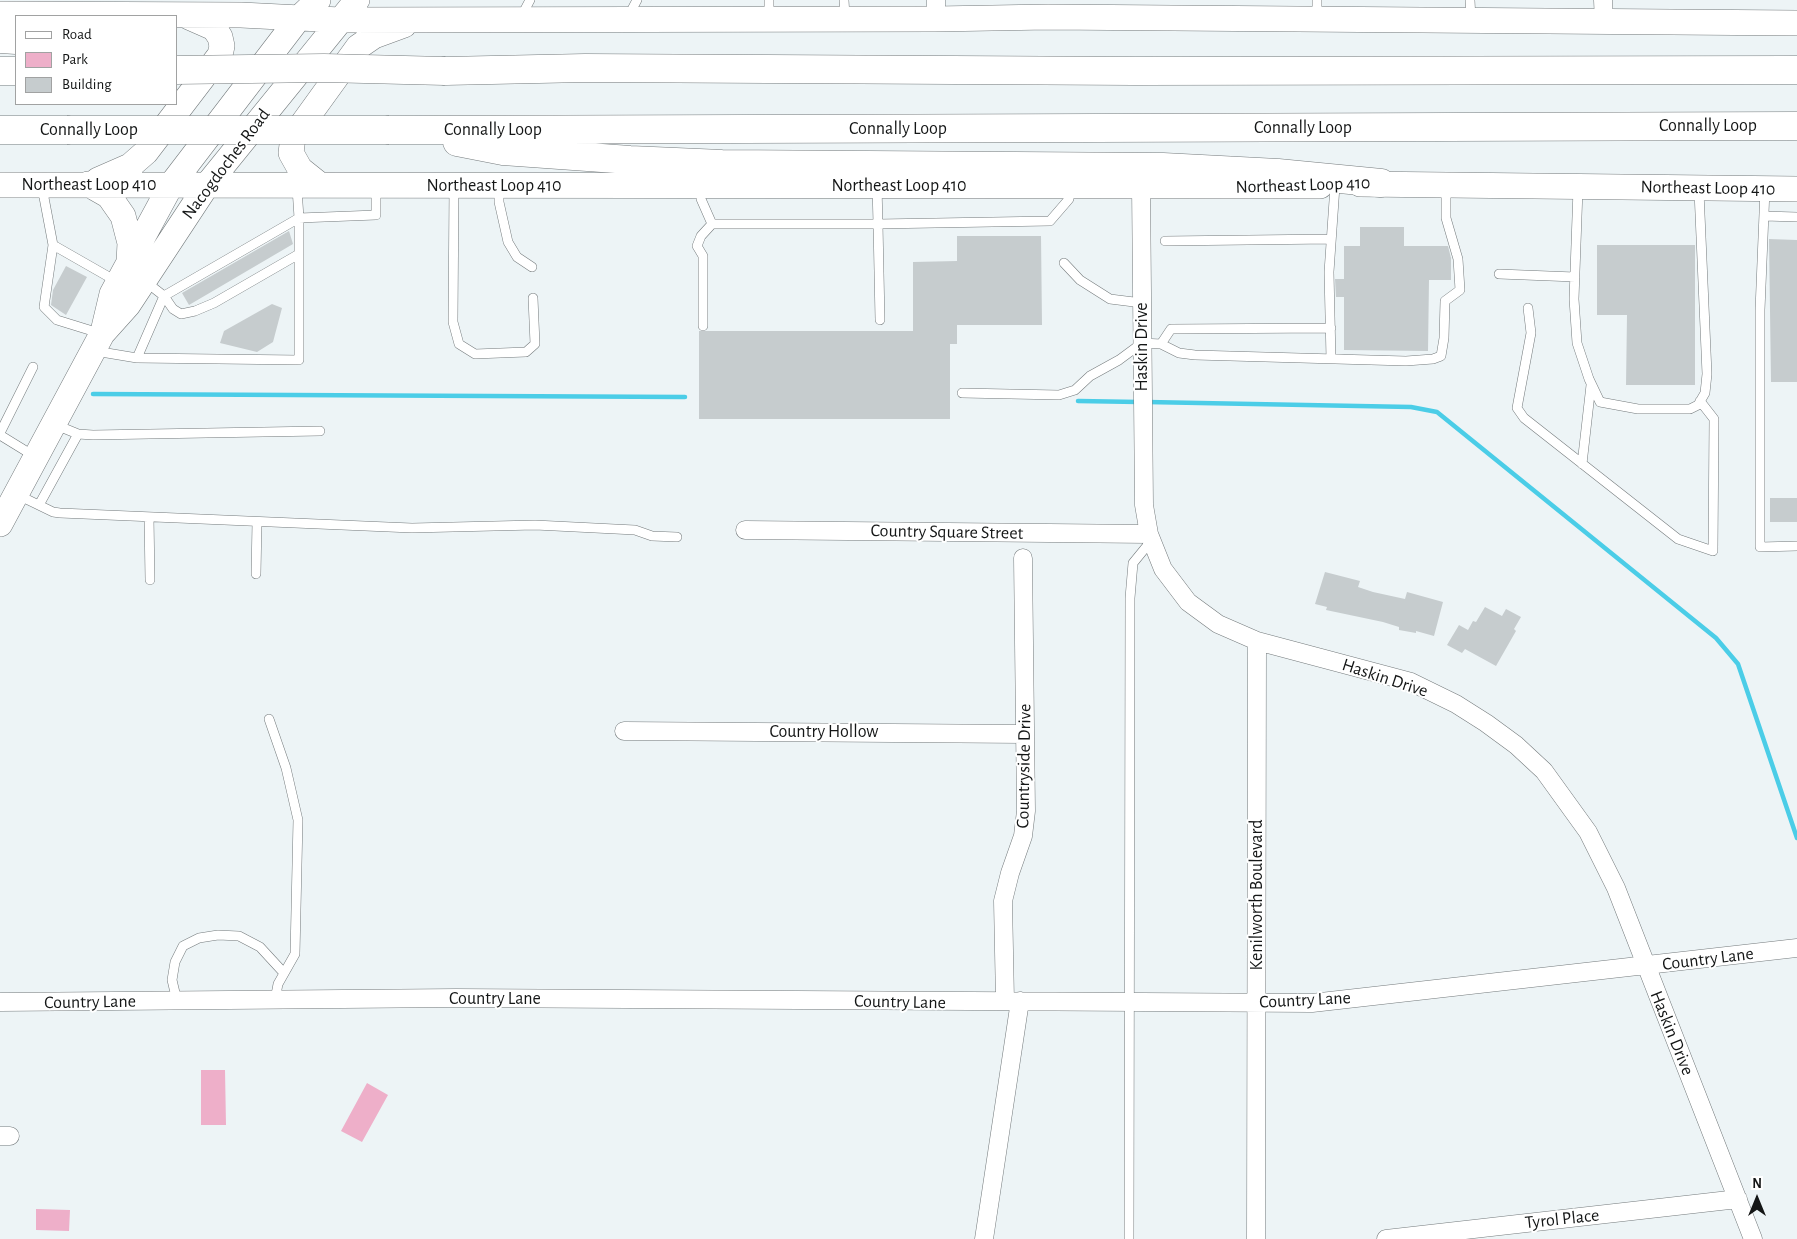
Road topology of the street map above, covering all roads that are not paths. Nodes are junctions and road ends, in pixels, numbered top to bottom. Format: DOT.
graph roads {
  1 [pos="276,0"];
  2 [pos="318,0"];
  3 [pos="357,0"];
  4 [pos="525,9"];
  5 [pos="632,9"];
  6 [pos="769,9"];
  7 [pos="845,9"];
  8 [pos="421,10"];
  9 [pos="936,10"];
  10 [pos="1317,10"];
  11 [pos="1470,10"];
  12 [pos="1603,11"];
  13 [pos="0,14"];
  14 [pos="184,14"];
  15 [pos="241,15"];
  16 [pos="298,19"];
  17 [pos="340,20"];
  18 [pos="1797,23"];
  19 [pos="0,39"];
  20 [pos="15,40"];
  21 [pos="178,54"];
  22 [pos="324,68"];
  23 [pos="1797,69"];
  24 [pos="178,70"];
  25 [pos="0,71"];
  26 [pos="15,71"];
  27 [pos="1797,126"];
  28 [pos="0,130"];
  29 [pos="389,130"];
  30 [pos="1382,183"];
  31 [pos="88,184"];
  32 [pos="171,184"];
  33 [pos="1446,184"];
  34 [pos="0,185"];
  35 [pos="41,185"];
  36 [pos="206,185"];
  37 [pos="308,185"];
  38 [pos="376,185"];
  39 [pos="454,186"];
  40 [pos="499,186"];
  41 [pos="701,186"];
  42 [pos="877,186"];
  43 [pos="1069,186"];
  44 [pos="1141,186"];
  45 [pos="1335,186"];
  46 [pos="1578,186"];
  47 [pos="1699,188"];
  48 [pos="1765,189"];
  49 [pos="1797,189"];
  50 [pos="1764,216"];
  51 [pos="1797,217"];
  52 [pos="299,218"];
  53 [pos="712,224"];
  54 [pos="878,224"];
  55 [pos="1330,239"];
  56 [pos="1165,241"];
  57 [pos="53,245"];
  58 [pos="299,254"];
  59 [pos="1064,263"];
  60 [pos="532,267"];
  61 [pos="1499,274"];
  62 [pos="130,275"];
  63 [pos="1575,277"];
  64 [pos="164,296"];
  65 [pos="533,298"];
  66 [pos="1142,303"];
  67 [pos="1528,308"];
  68 [pos="880,320"];
  69 [pos="704,326"];
  70 [pos="1330,328"];
  71 [pos="97,342"];
  72 [pos="1142,343"];
  73 [pos="1161,344"];
  74 [pos="137,358"];
  75 [pos="1331,358"];
  76 [pos="33,367"];
  77 [pos="1591,384"];
  78 [pos="962,393"];
  79 [pos="1700,401"];
  80 [pos="54,424"];
  81 [pos="320,431"];
  82 [pos="0,434"];
  83 [pos="78,434"];
  84 [pos="36,457"];
  85 [pos="1582,464"];
  86 [pos="16,494"];
  87 [pos="39,506"];
  88 [pos="149,517"];
  89 [pos="257,522"];
  90 [pos="0,524"];
  91 [pos="745,530"];
  92 [pos="677,537"];
  93 [pos="1150,537"];
  94 [pos="1797,546"];
  95 [pos="1023,558"];
  96 [pos="256,574"];
  97 [pos="150,580"];
  98 [pos="1256,641"];
  99 [pos="269,718"];
  100 [pos="624,731"];
  101 [pos="1025,734"];
  102 [pos="1797,948"];
  103 [pos="1646,967"];
  104 [pos="283,972"];
  105 [pos="275,1000"];
  106 [pos="177,1001"];
  107 [pos="1012,1001"];
  108 [pos="0,1002"];
  109 [pos="1128,1002"];
  110 [pos="1256,1003"];
  111 [pos="1738,1199"];
  112 [pos="984,1239"];
  113 [pos="1129,1239"];
  114 [pos="1256,1239"];
  115 [pos="1386,1239"];
  116 [pos="1753,1239"];
  1 -- 15 [label="main road"];
  2 -- 16 [label="main road, Nacogdoches Road"];
  3 -- 17 [label="main road, Nacogdoches Road"];
  4 -- 5 [label="main road"];
  4 -- 8 [label="main road"];
  5 -- 6 [label="main road"];
  6 -- 7 [label="main road"];
  7 -- 9 [label="main road"];
  8 -- 17 [label="main road"];
  8 -- 37 [label="main road"];
  9 -- 10 [label="main road"];
  10 -- 11 [label="main road"];
  11 -- 12 [label="main road"];
  12 -- 18 [label="main road"];
  13 -- 14 [label="main road"];
  14 -- 15 [label="main road"];
  14 -- 31 [label="main road"];
  15 -- 16 [label="main road"];
  16 -- 17 [label="main road"];
  16 -- 32 [label="main road, Nacogdoches Road"];
  17 -- 36 [label="main road, Nacogdoches Road"];
  19 -- 20 [label="highway"];
  21 -- 22 [label="highway, bridge"];
  22 -- 23 [label="highway, bridge"];
  22 -- 24 [label="highway, bridge"];
  25 -- 26 [label="highway"];
  27 -- 29 [label="highway, Connally Loop"];
  28 -- 29 [label="highway, Connally Loop, bridge"];
  29 -- 30 [label="highway"];
  30 -- 33 [label="main road, Northeast Loop 410"];
  30 -- 45 [label="main road, Northeast Loop 410"];
  31 -- 32 [label="main road, Northeast Loop 410"];
  31 -- 35 [label="main road, Northeast Loop 410"];
  31 -- 62 [label="main road"];
  32 -- 36 [label="main road, Northeast Loop 410"];
  32 -- 62 [label="main road, Nacogdoches Road"];
  33 -- 46 [label="main road, Northeast Loop 410"];
  33 -- 75 [label="lane"];
  34 -- 35 [label="main road, Northeast Loop 410"];
  35 -- 57 [label="lane"];
  36 -- 37 [label="main road, Northeast Loop 410"];
  36 -- 62 [label="main road, Nacogdoches Road"];
  37 -- 38 [label="main road, Northeast Loop 410"];
  37 -- 52 [label="lane"];
  38 -- 39 [label="main road, Northeast Loop 410"];
  38 -- 52 [label="lane"];
  39 -- 40 [label="main road, Northeast Loop 410"];
  39 -- 65 [label="lane"];
  40 -- 41 [label="main road, Northeast Loop 410"];
  40 -- 60 [label="lane"];
  41 -- 42 [label="main road, Northeast Loop 410"];
  41 -- 53 [label="lane"];
  42 -- 43 [label="main road, Northeast Loop 410"];
  42 -- 54 [label="lane"];
  43 -- 44 [label="main road, Northeast Loop 410"];
  43 -- 54 [label="lane"];
  44 -- 45 [label="main road, Northeast Loop 410"];
  44 -- 66 [label="street, Haskin Drive"];
  45 -- 55 [label="lane"];
  46 -- 47 [label="main road, Northeast Loop 410"];
  46 -- 63 [label="lane"];
  47 -- 48 [label="main road, Northeast Loop 410"];
  47 -- 79 [label="lane"];
  48 -- 49 [label="main road, Northeast Loop 410"];
  48 -- 50 [label="lane"];
  50 -- 51 [label="lane"];
  50 -- 94 [label="lane"];
  52 -- 58 [label="lane"];
  52 -- 64 [label="lane"];
  53 -- 54 [label="lane"];
  53 -- 69 [label="lane"];
  54 -- 68 [label="lane"];
  55 -- 56 [label="lane"];
  55 -- 70 [label="lane"];
  57 -- 62 [label="lane"];
  57 -- 71 [label="lane"];
  58 -- 64 [label="lane"];
  58 -- 74 [label="lane"];
  59 -- 66 [label="lane"];
  61 -- 63 [label="lane"];
  62 -- 64 [label="lane"];
  62 -- 71 [label="main road, Nacogdoches Road"];
  63 -- 77 [label="lane"];
  64 -- 74 [label="lane"];
  66 -- 72 [label="street, Haskin Drive"];
  67 -- 85 [label="lane"];
  70 -- 73 [label="lane"];
  70 -- 75 [label="lane"];
  71 -- 74 [label="lane"];
  71 -- 80 [label="main road, Nacogdoches Road"];
  72 -- 73 [label="lane"];
  72 -- 78 [label="lane"];
  72 -- 93 [label="street, Haskin Drive"];
  73 -- 75 [label="lane"];
  76 -- 82 [label="lane"];
  77 -- 79 [label="lane"];
  77 -- 85 [label="lane"];
  79 -- 85 [label="lane"];
  80 -- 83 [label="lane"];
  80 -- 84 [label="main road, Nacogdoches Road"];
  81 -- 83 [label="lane"];
  82 -- 84 [label="lane"];
  83 -- 87 [label="lane"];
  84 -- 86 [label="main road, Nacogdoches Road"];
  86 -- 87 [label="lane"];
  86 -- 90 [label="main road, Nacogdoches Road"];
  87 -- 88 [label="lane"];
  88 -- 89 [label="lane"];
  88 -- 97 [label="lane"];
  89 -- 92 [label="lane"];
  89 -- 96 [label="lane"];
  91 -- 93 [label="street, Country Square Street"];
  93 -- 98 [label="street, Haskin Drive"];
  93 -- 109 [label="lane"];
  95 -- 101 [label="street, Countryside Drive"];
  98 -- 103 [label="street, Haskin Drive"];
  98 -- 110 [label="street, Kenilworth Boulevard"];
  99 -- 104 [label="lane"];
  100 -- 101 [label="street, Country Hollow"];
  101 -- 107 [label="street, Countryside Drive"];
  102 -- 103 [label="street, Country Lane"];
  103 -- 110 [label="street, Country Lane"];
  103 -- 111 [label="street, Haskin Drive"];
  104 -- 105 [label="lane"];
  104 -- 106 [label="lane"];
  105 -- 106 [label="street, Country Lane"];
  105 -- 107 [label="street, Country Lane"];
  106 -- 108 [label="street, Country Lane"];
  107 -- 109 [label="street, Country Lane"];
  107 -- 112 [label="street, Countryside Drive"];
  109 -- 110 [label="street, Country Lane"];
  109 -- 113 [label="lane"];
  110 -- 114 [label="street, Kenilworth Boulevard"];
  111 -- 115 [label="street, Tyrol Place"];
  111 -- 116 [label="street, Haskin Drive"];
}
